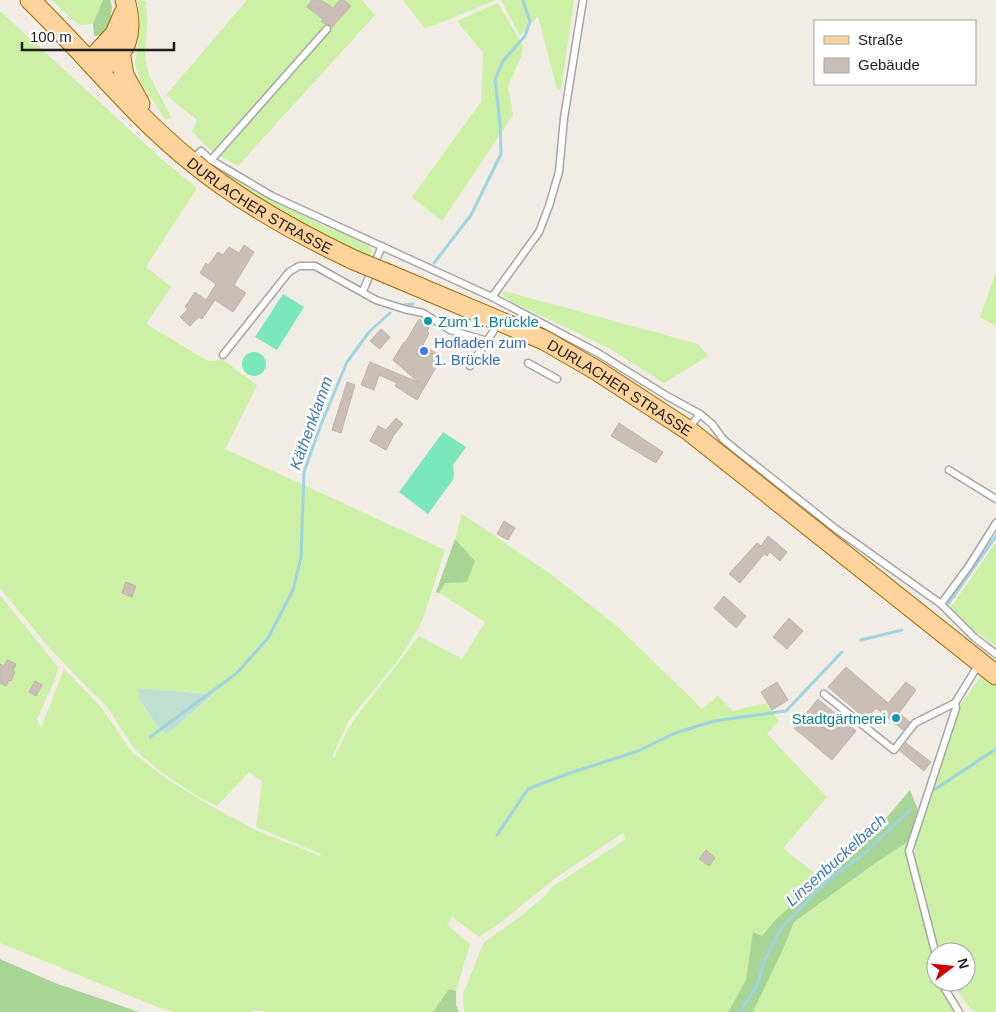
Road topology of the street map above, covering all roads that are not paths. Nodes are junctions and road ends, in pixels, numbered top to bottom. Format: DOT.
graph roads {
  1 [pos="30,0"];
  2 [pos="583,0"];
  3 [pos="126,2"];
  4 [pos="326,29"];
  5 [pos="120,52"];
  6 [pos="94,66"];
  7 [pos="147,122"];
  8 [pos="211,160"];
  9 [pos="191,162"];
  10 [pos="382,246"];
  11 [pos="362,291"];
  12 [pos="492,297"];
  13 [pos="500,322"];
  14 [pos="487,341"];
  15 [pos="223,355"];
  16 [pos="528,363"];
  17 [pos="470,366"];
  18 [pos="556,379"];
  19 [pos="700,414"];
  20 [pos="688,430"];
  21 [pos="949,470"];
  22 [pos="996,499"];
  23 [pos="996,523"];
  24 [pos="941,604"];
  25 [pos="996,654"];
  26 [pos="980,663"];
  27 [pos="996,675"];
  28 [pos="824,694"];
  29 [pos="955,703"];
  30 [pos="932,942"];
  31 [pos="947,992"];
  32 [pos="959,1012"];
  1 -- 6 [label="main road, DURLACHER STRASSE"];
  2 -- 12 [label="lane"];
  3 -- 5 [label="main road"];
  3 -- 6 [label="main road"];
  4 -- 8 [label="lane"];
  5 -- 6 [label="main road"];
  5 -- 7 [label="main road"];
  6 -- 7 [label="main road, DURLACHER STRASSE"];
  7 -- 9 [label="main road, DURLACHER STRASSE"];
  8 -- 9 [label="lane"];
  8 -- 10 [label="lane"];
  9 -- 13 [label="main road, DURLACHER STRASSE, bridge"];
  10 -- 11 [label="lane"];
  10 -- 12 [label="lane"];
  11 -- 14 [label="lane"];
  11 -- 15 [label="lane"];
  12 -- 19 [label="lane"];
  13 -- 14 [label="lane"];
  13 -- 20 [label="main road, DURLACHER STRASSE"];
  14 -- 17 [label="lane"];
  16 -- 18 [label="lane"];
  19 -- 20 [label="lane"];
  19 -- 24 [label="lane"];
  20 -- 26 [label="main road, DURLACHER STRASSE"];
  21 -- 22 [label="lane"];
  23 -- 24 [label="lane"];
  24 -- 25 [label="lane"];
  26 -- 27 [label="main road, DURLACHER STRASSE"];
  26 -- 29 [label="lane"];
  28 -- 29 [label="lane"];
  29 -- 30 [label="lane"];
  31 -- 32 [label="lane"];
}
